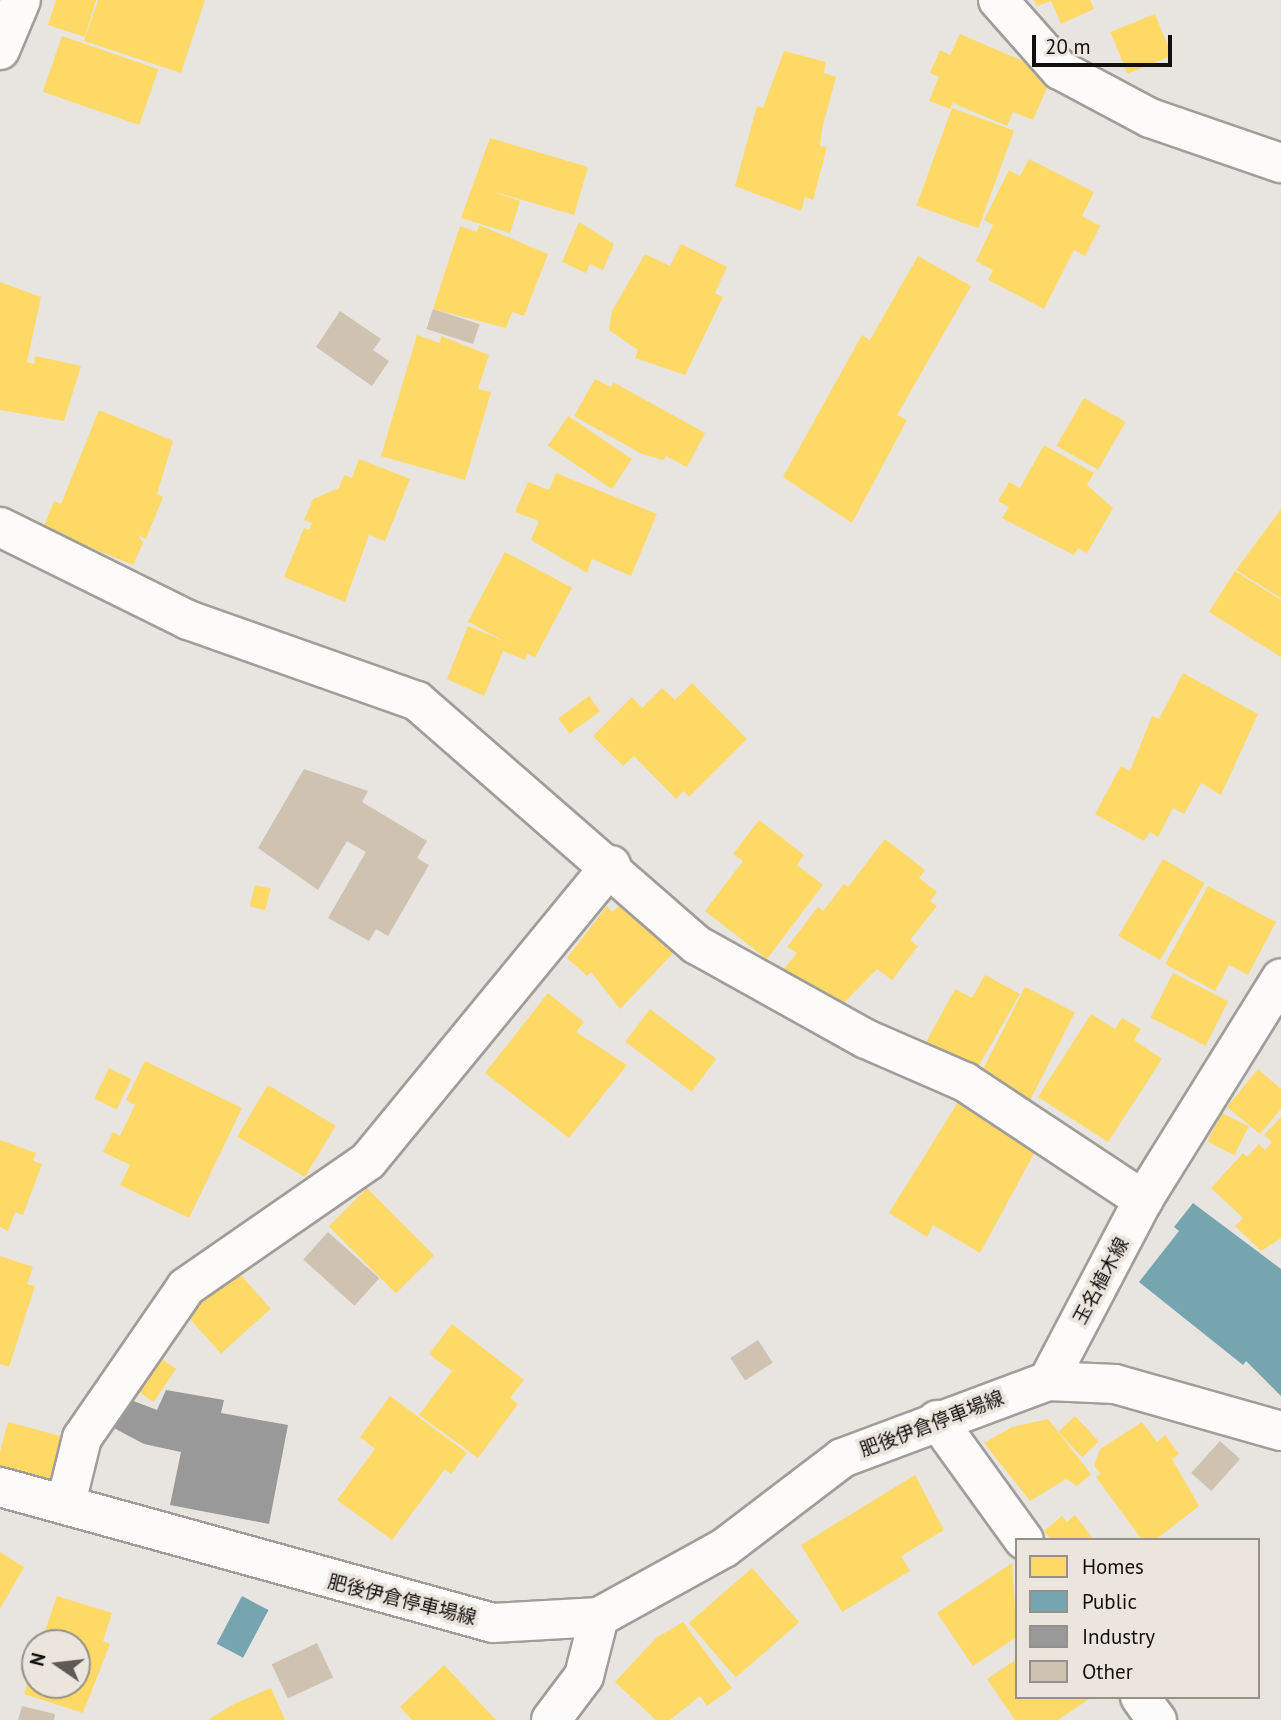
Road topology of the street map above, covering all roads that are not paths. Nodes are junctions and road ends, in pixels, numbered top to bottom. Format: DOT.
graph roads {
  1 [pos="21,0"];
  2 [pos="998,0"];
  3 [pos="0,50"];
  4 [pos="1281,163"];
  5 [pos="0,527"];
  6 [pos="611,865"];
  7 [pos="1281,978"];
  8 [pos="1143,1200"];
  9 [pos="1048,1381"];
  10 [pos="937,1420"];
  11 [pos="1281,1431"];
  12 [pos="0,1488"];
  13 [pos="66,1503"];
  14 [pos="1023,1538"];
  15 [pos="599,1617"];
  16 [pos="1141,1699"];
  17 [pos="551,1720"];
  18 [pos="1157,1720"];
  1 -- 3 [label="street"];
  2 -- 4 [label="street"];
  5 -- 6 [label="street"];
  6 -- 8 [label="street"];
  6 -- 13 [label="street"];
  7 -- 8 [label="street, 玉名植木線"];
  8 -- 9 [label="street, 玉名植木線"];
  9 -- 10 [label="street, 肥後伊倉停車場線"];
  9 -- 11 [label="street"];
  10 -- 14 [label="street"];
  10 -- 15 [label="street, 肥後伊倉停車場線"];
  12 -- 13 [label="street, 肥後伊倉停車場線"];
  13 -- 15 [label="street, 肥後伊倉停車場線"];
  15 -- 17 [label="street"];
  16 -- 18 [label="street"];
}
